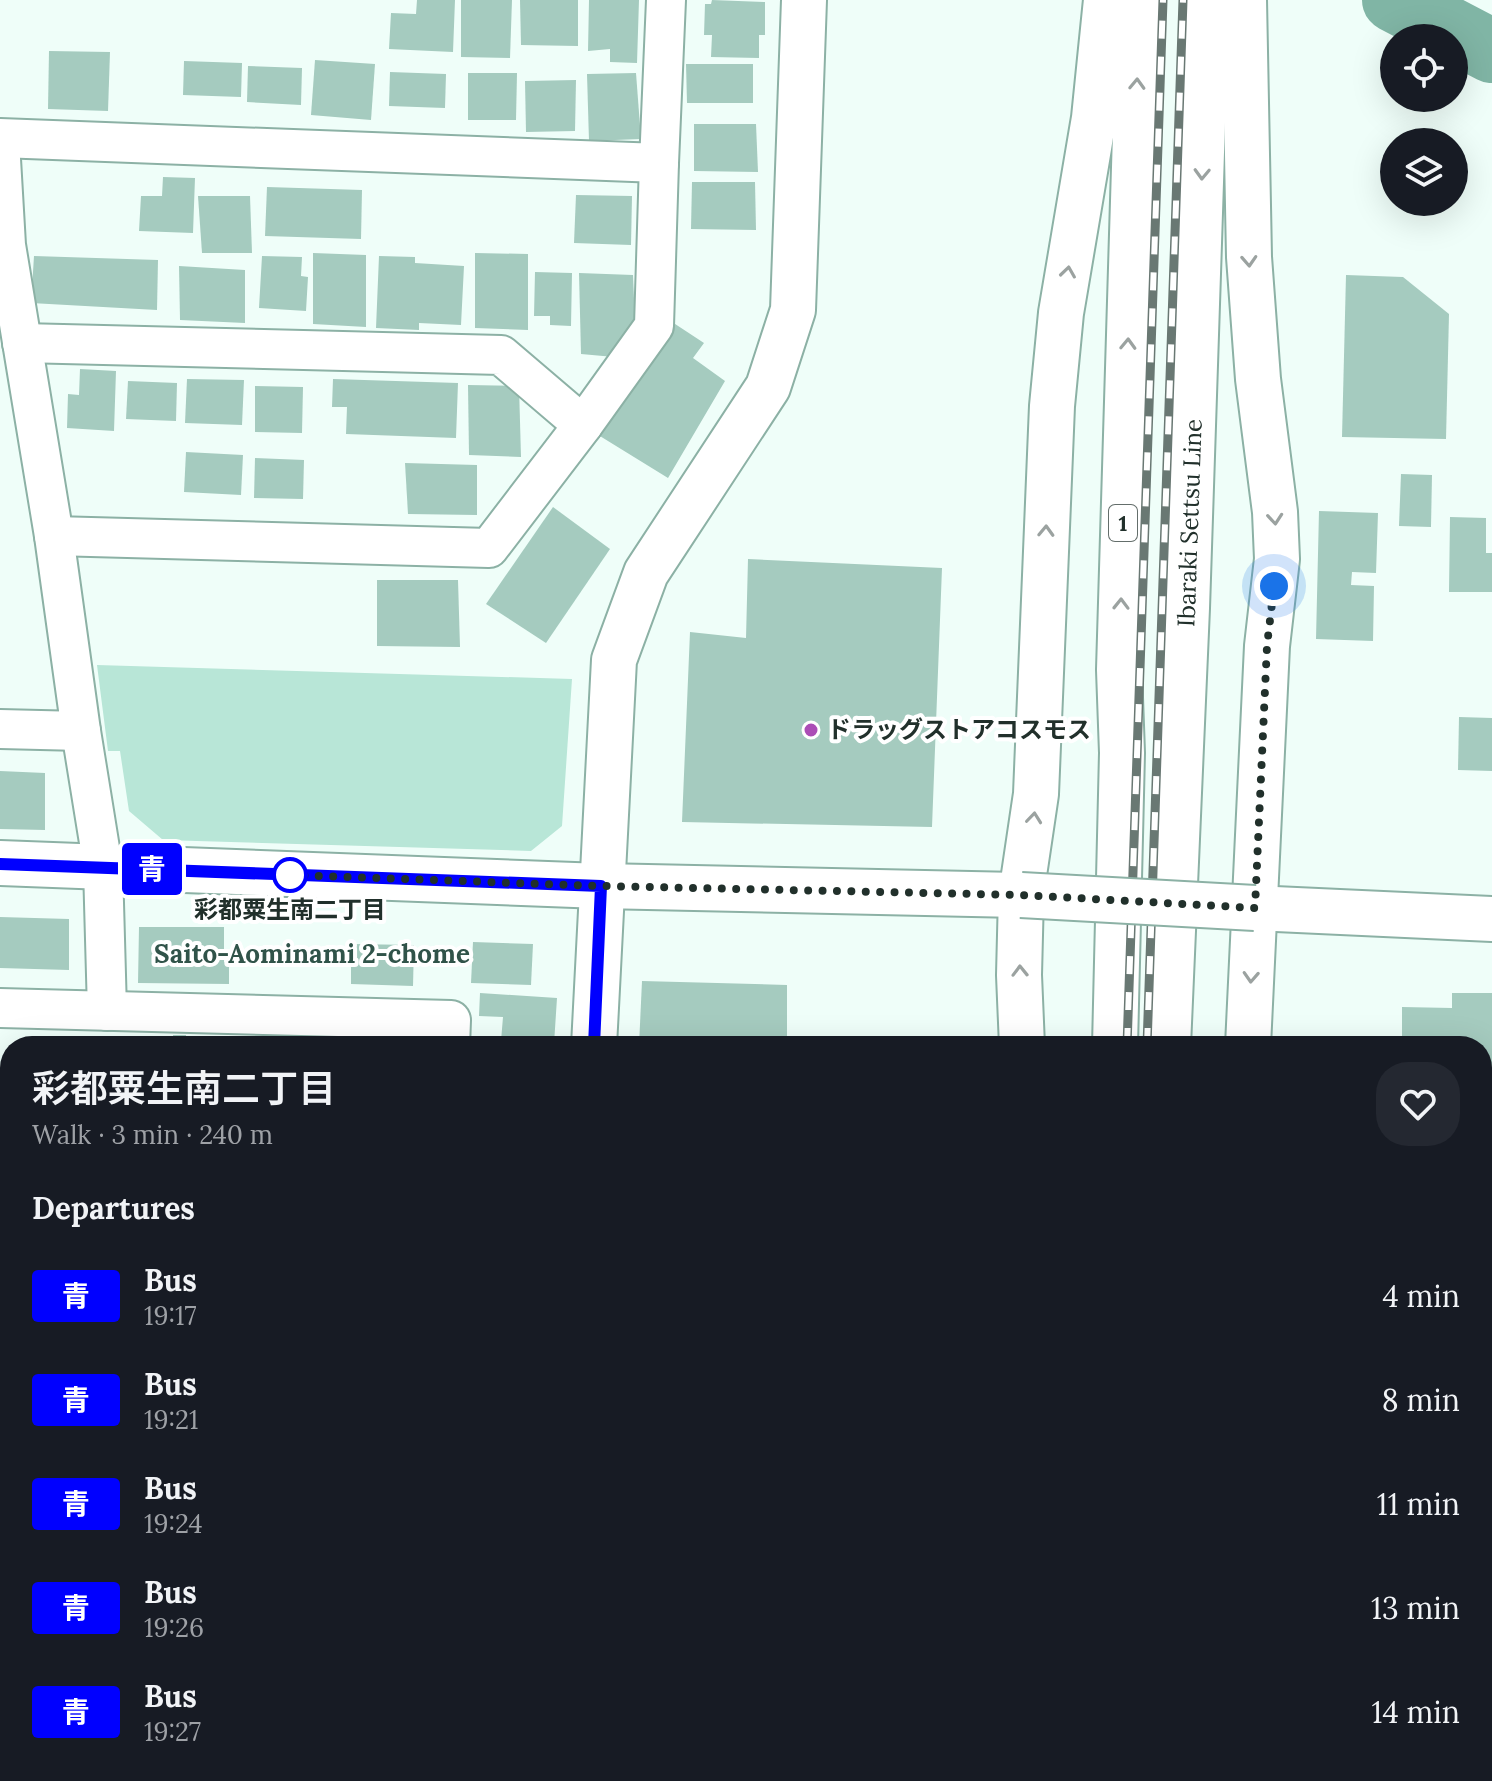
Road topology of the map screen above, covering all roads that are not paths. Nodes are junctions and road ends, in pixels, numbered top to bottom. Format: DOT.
graph roads {
  1 [pos="666,0"];
  2 [pos="804,0"];
  3 [pos="1106,0"];
  4 [pos="1139,0"];
  5 [pos="1244,0"];
  6 [pos="1219,28"];
  7 [pos="0,140"];
  8 [pos="659,163"];
  9 [pos="22,343"];
  10 [pos="583,425"];
  11 [pos="54,536"];
  12 [pos="1119,670"];
  13 [pos="1184,673"];
  14 [pos="0,729"];
  15 [pos="81,731"];
  16 [pos="0,863"];
  17 [pos="103,867"];
  18 [pos="601,886"];
  19 [pos="1021,895"];
  20 [pos="1255,908"];
  21 [pos="1492,919"];
  22 [pos="0,1008"];
  23 [pos="107,1011"];
  24 [pos="450,1036"];
  25 [pos="594,1036"];
  26 [pos="1022,1036"];
  27 [pos="1086,1036"];
  28 [pos="1115,1036"];
  29 [pos="1168,1036"];
  30 [pos="1191,1036"];
  31 [pos="1249,1036"];
  1 -- 8 [label="street"];
  2 -- 18 [label="main road"];
  19 -- 3 [label="main road, one-way"];
  12 -- 4 [label="main road, 1, one-way"];
  5 -- 6 [label="main road"];
  6 -- 13 [label="main road, Ibaraki Settsu Line, one-way"];
  6 -- 20 [label="main road, one-way"];
  7 -- 8 [label="street"];
  7 -- 9 [label="street"];
  8 -- 10 [label="street"];
  9 -- 10 [label="street"];
  9 -- 11 [label="street"];
  10 -- 11 [label="street"];
  11 -- 15 [label="street"];
  12 -- 27 [label="main road"];
  12 -- 28 [label="main road, 1"];
  13 -- 29 [label="main road, Ibaraki Settsu Line"];
  13 -- 30 [label="main road"];
  14 -- 15 [label="street"];
  15 -- 17 [label="street"];
  16 -- 17 [label="main road"];
  17 -- 18 [label="main road"];
  17 -- 23 [label="street"];
  18 -- 19 [label="main road"];
  18 -- 25 [label="main road"];
  19 -- 20 [label="main road, bridge"];
  26 -- 19 [label="main road, one-way"];
  20 -- 21 [label="main road"];
  20 -- 31 [label="main road, one-way"];
  22 -- 23 [label="street"];
  23 -- 24 [label="street"];
}
